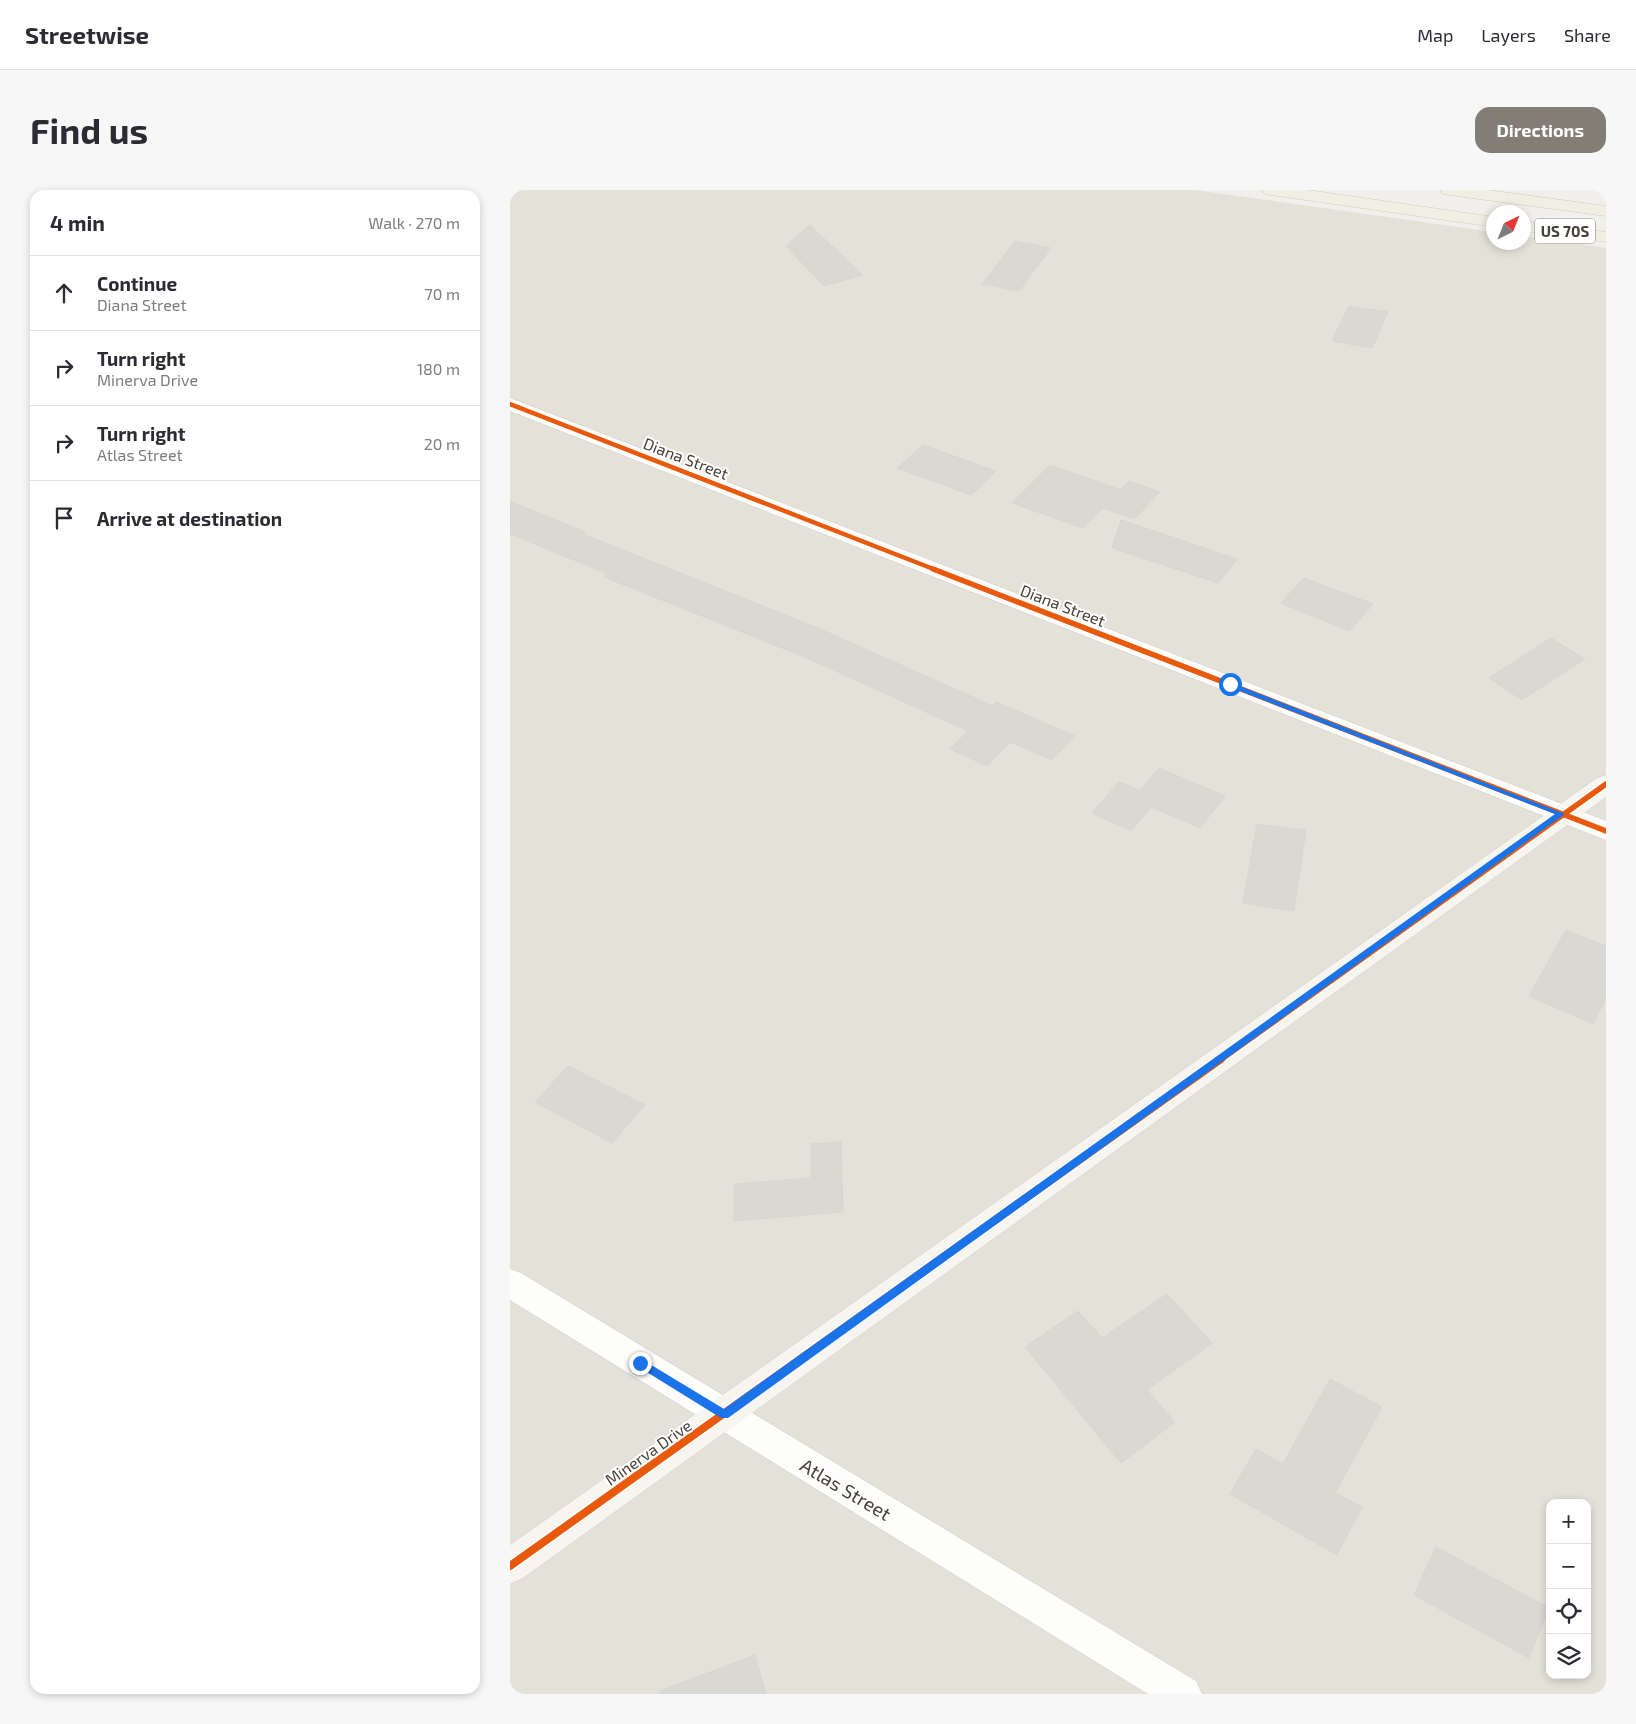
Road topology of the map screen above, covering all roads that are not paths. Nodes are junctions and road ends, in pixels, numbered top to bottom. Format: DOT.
graph roads {
  1 [pos="1271,190"];
  2 [pos="1449,190"];
  3 [pos="1606,211"];
  4 [pos="1486,221"];
  5 [pos="1531,227"];
  6 [pos="1606,237"];
  7 [pos="510,404"];
  8 [pos="1606,784"];
  9 [pos="1562,814"];
  10 [pos="1606,831"];
  11 [pos="510,1283"];
  12 [pos="724,1415"];
  13 [pos="510,1566"];
  14 [pos="1183,1694"];
  1 -- 4 [label="main road"];
  2 -- 3 [label="main road, US 70S"];
  5 -- 6 [label="main road, US 70S"];
  7 -- 9 [label="street, Diana Street"];
  8 -- 9 [label="street, Minerva Drive"];
  9 -- 10 [label="street, Diana Street"];
  9 -- 12 [label="street, Minerva Drive"];
  11 -- 12 [label="street, Atlas Street"];
  12 -- 13 [label="street, Minerva Drive"];
  12 -- 14 [label="street, Atlas Street"];
}
